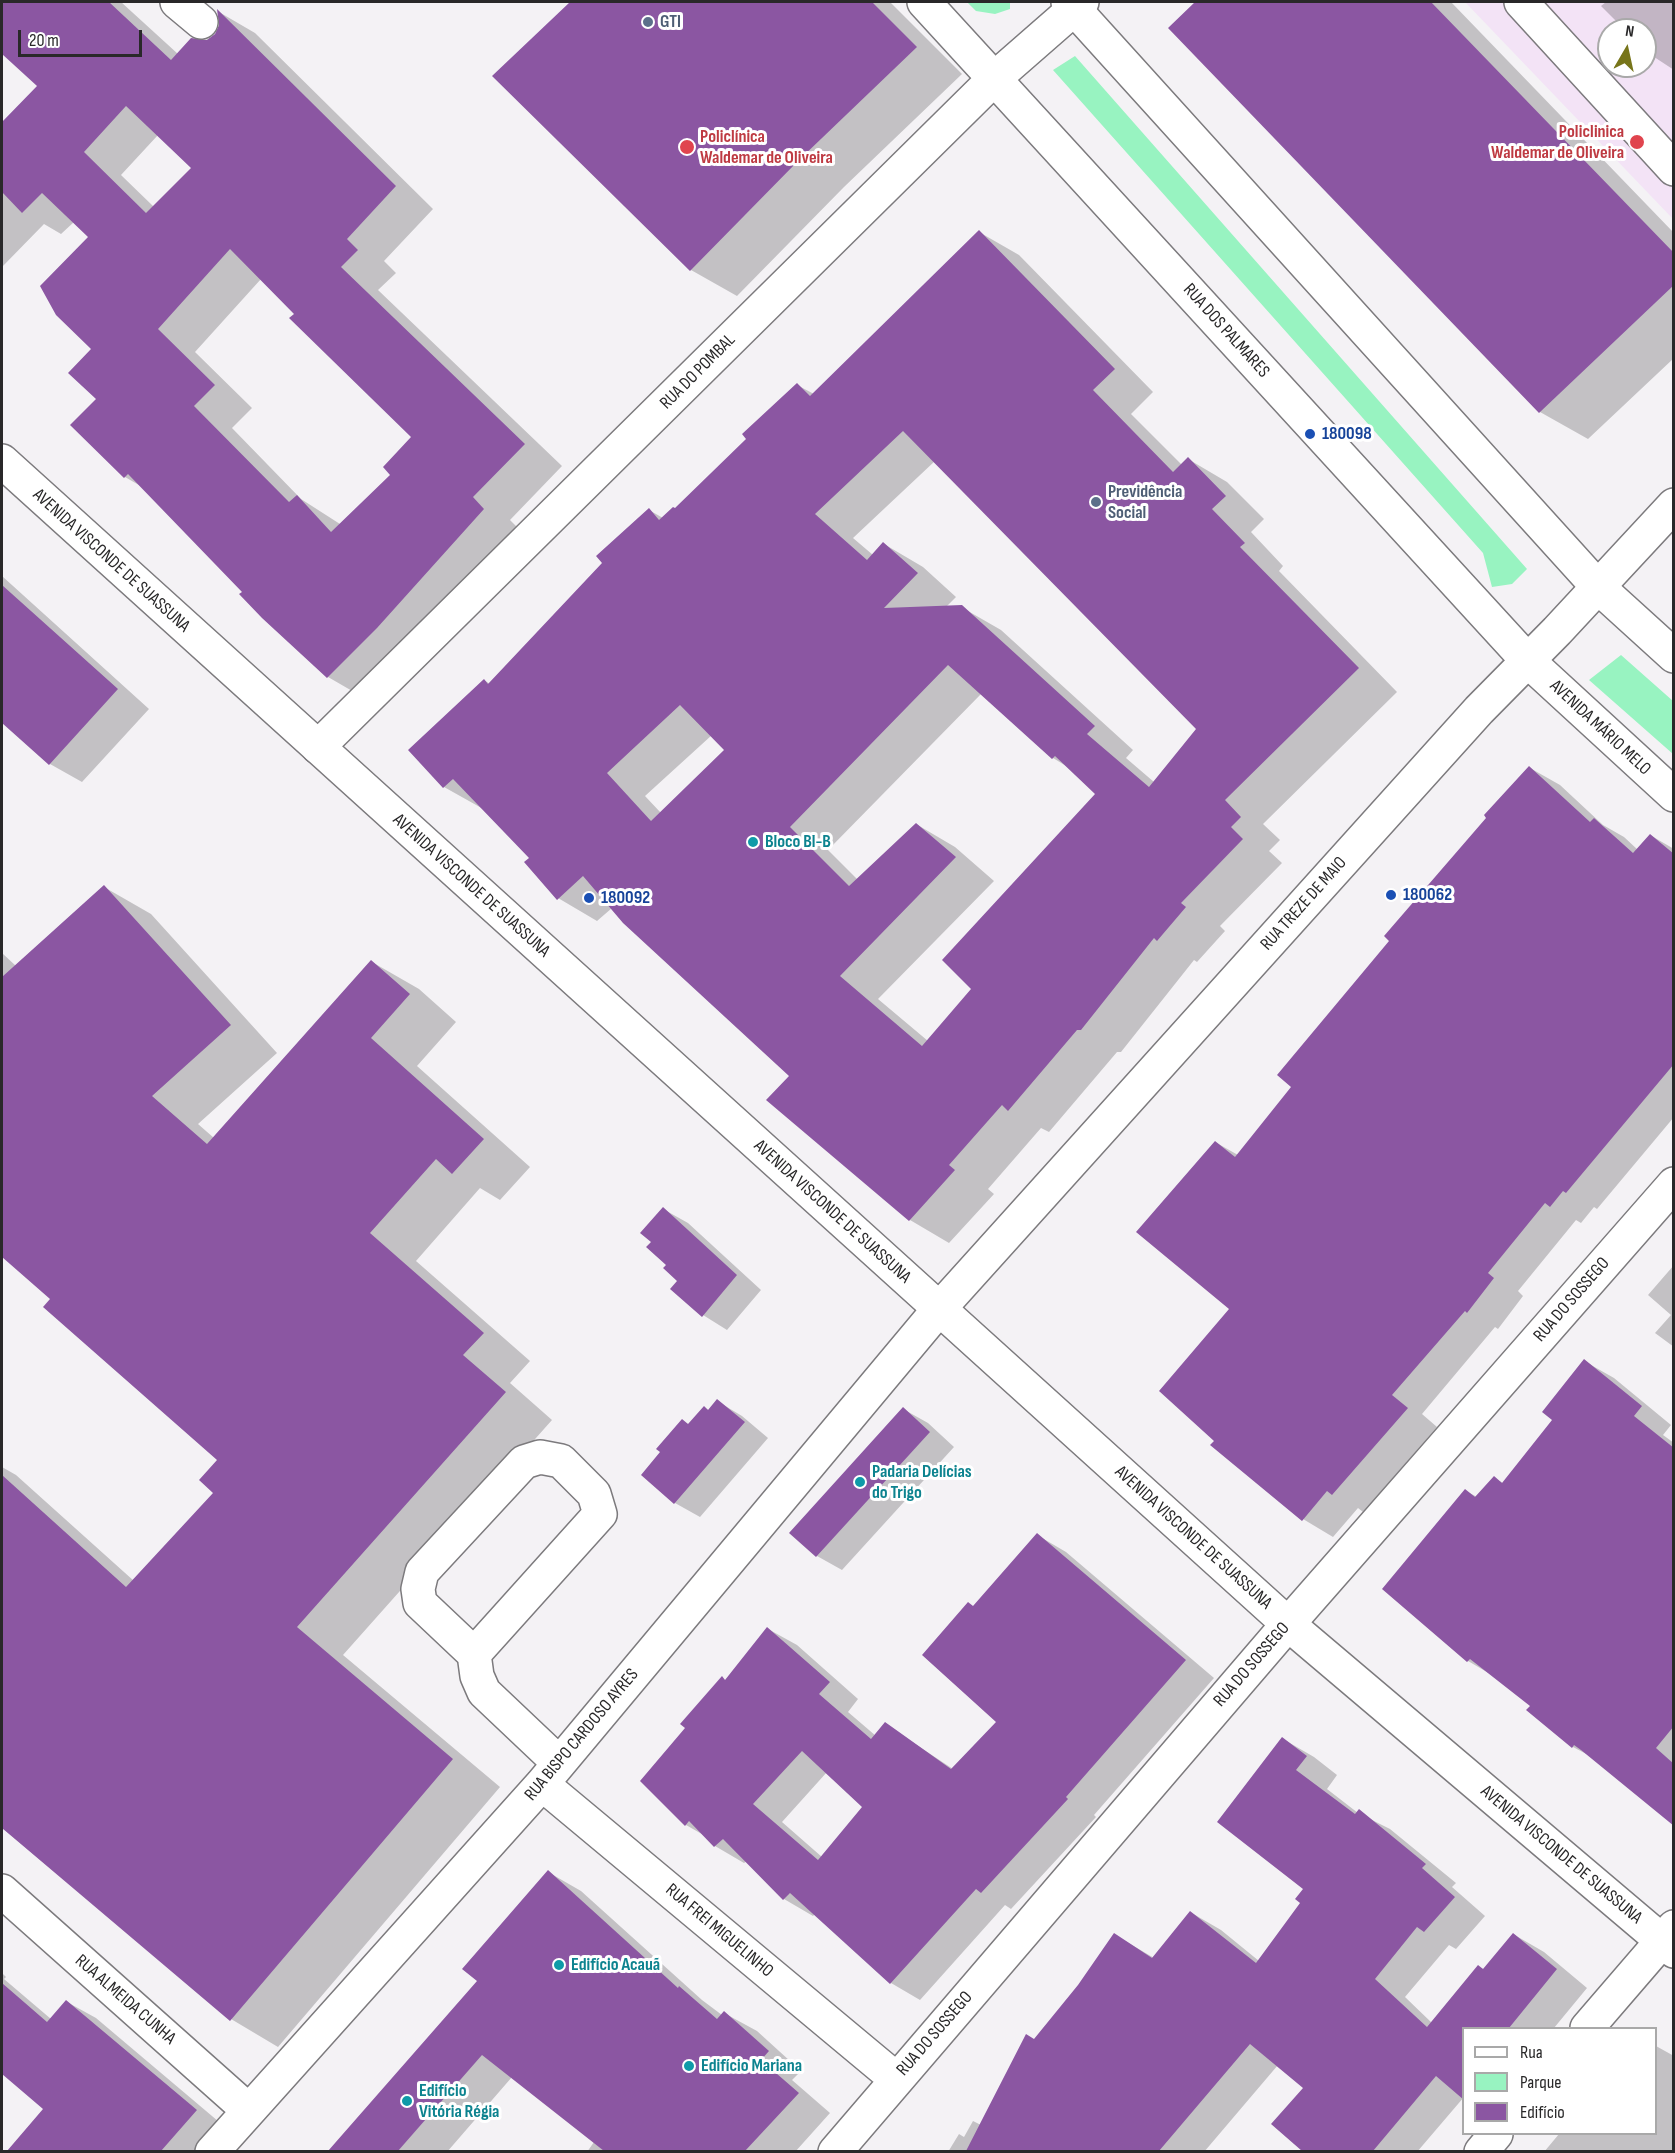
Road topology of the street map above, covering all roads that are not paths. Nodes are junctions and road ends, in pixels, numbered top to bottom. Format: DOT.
graph roads {
  1 [pos="924,2"];
  2 [pos="1521,2"];
  3 [pos="1075,4"];
  4 [pos="996,78"];
  5 [pos="1674,169"];
  6 [pos="2,461"];
  7 [pos="1674,505"];
  8 [pos="1597,586"];
  9 [pos="1674,656"];
  10 [pos="1527,660"];
  11 [pos="318,747"];
  12 [pos="1674,795"];
  13 [pos="1674,1184"];
  14 [pos="939,1309"];
  15 [pos="1288,1624"];
  16 [pos="474,1654"];
  17 [pos="551,1773"];
  18 [pos="2,1891"];
  19 [pos="1670,1940"];
  20 [pos="1588,2027"];
  21 [pos="896,2079"];
  22 [pos="248,2110"];
  23 [pos="1494,2135"];
  24 [pos="212,2151"];
  25 [pos="835,2151"];
  26 [pos="1481,2151"];
  1 -- 4 [label="street, RUA DOS PALMARES"];
  2 -- 5 [label="street"];
  3 -- 4 [label="street, RUA DO POMBAL"];
  3 -- 8 [label="street"];
  4 -- 10 [label="street, RUA DOS PALMARES"];
  4 -- 11 [label="street, RUA DO POMBAL"];
  6 -- 11 [label="street, AVENIDA VISCONDE DE SUASSUNA"];
  7 -- 8 [label="street, RUA TREZE DE MAIO"];
  8 -- 9 [label="street"];
  8 -- 10 [label="street, RUA TREZE DE MAIO"];
  10 -- 12 [label="street, AVENIDA MÁRIO MELO"];
  10 -- 14 [label="street, RUA TREZE DE MAIO"];
  11 -- 14 [label="street, AVENIDA VISCONDE DE SUASSUNA"];
  13 -- 15 [label="street, RUA DO SOSSEGO"];
  14 -- 15 [label="street, AVENIDA VISCONDE DE SUASSUNA"];
  14 -- 17 [label="street, RUA BISPO CARDOSO AYRES"];
  15 -- 19 [label="street, AVENIDA VISCONDE DE SUASSUNA"];
  15 -- 21 [label="street, RUA DO SOSSEGO"];
  16 -- 16 [label="street"];
  16 -- 17 [label="street, RUA FREI MIGUELINHO"];
  17 -- 21 [label="street, RUA FREI MIGUELINHO"];
  17 -- 22 [label="street, RUA BISPO CARDOSO AYRES"];
  18 -- 22 [label="street, RUA ALMEIDA CUNHA"];
  19 -- 20 [label="street"];
  21 -- 25 [label="street, RUA DO SOSSEGO"];
  22 -- 24 [label="street, RUA BISPO CARDOSO AYRES"];
  23 -- 26 [label="street"];
}
